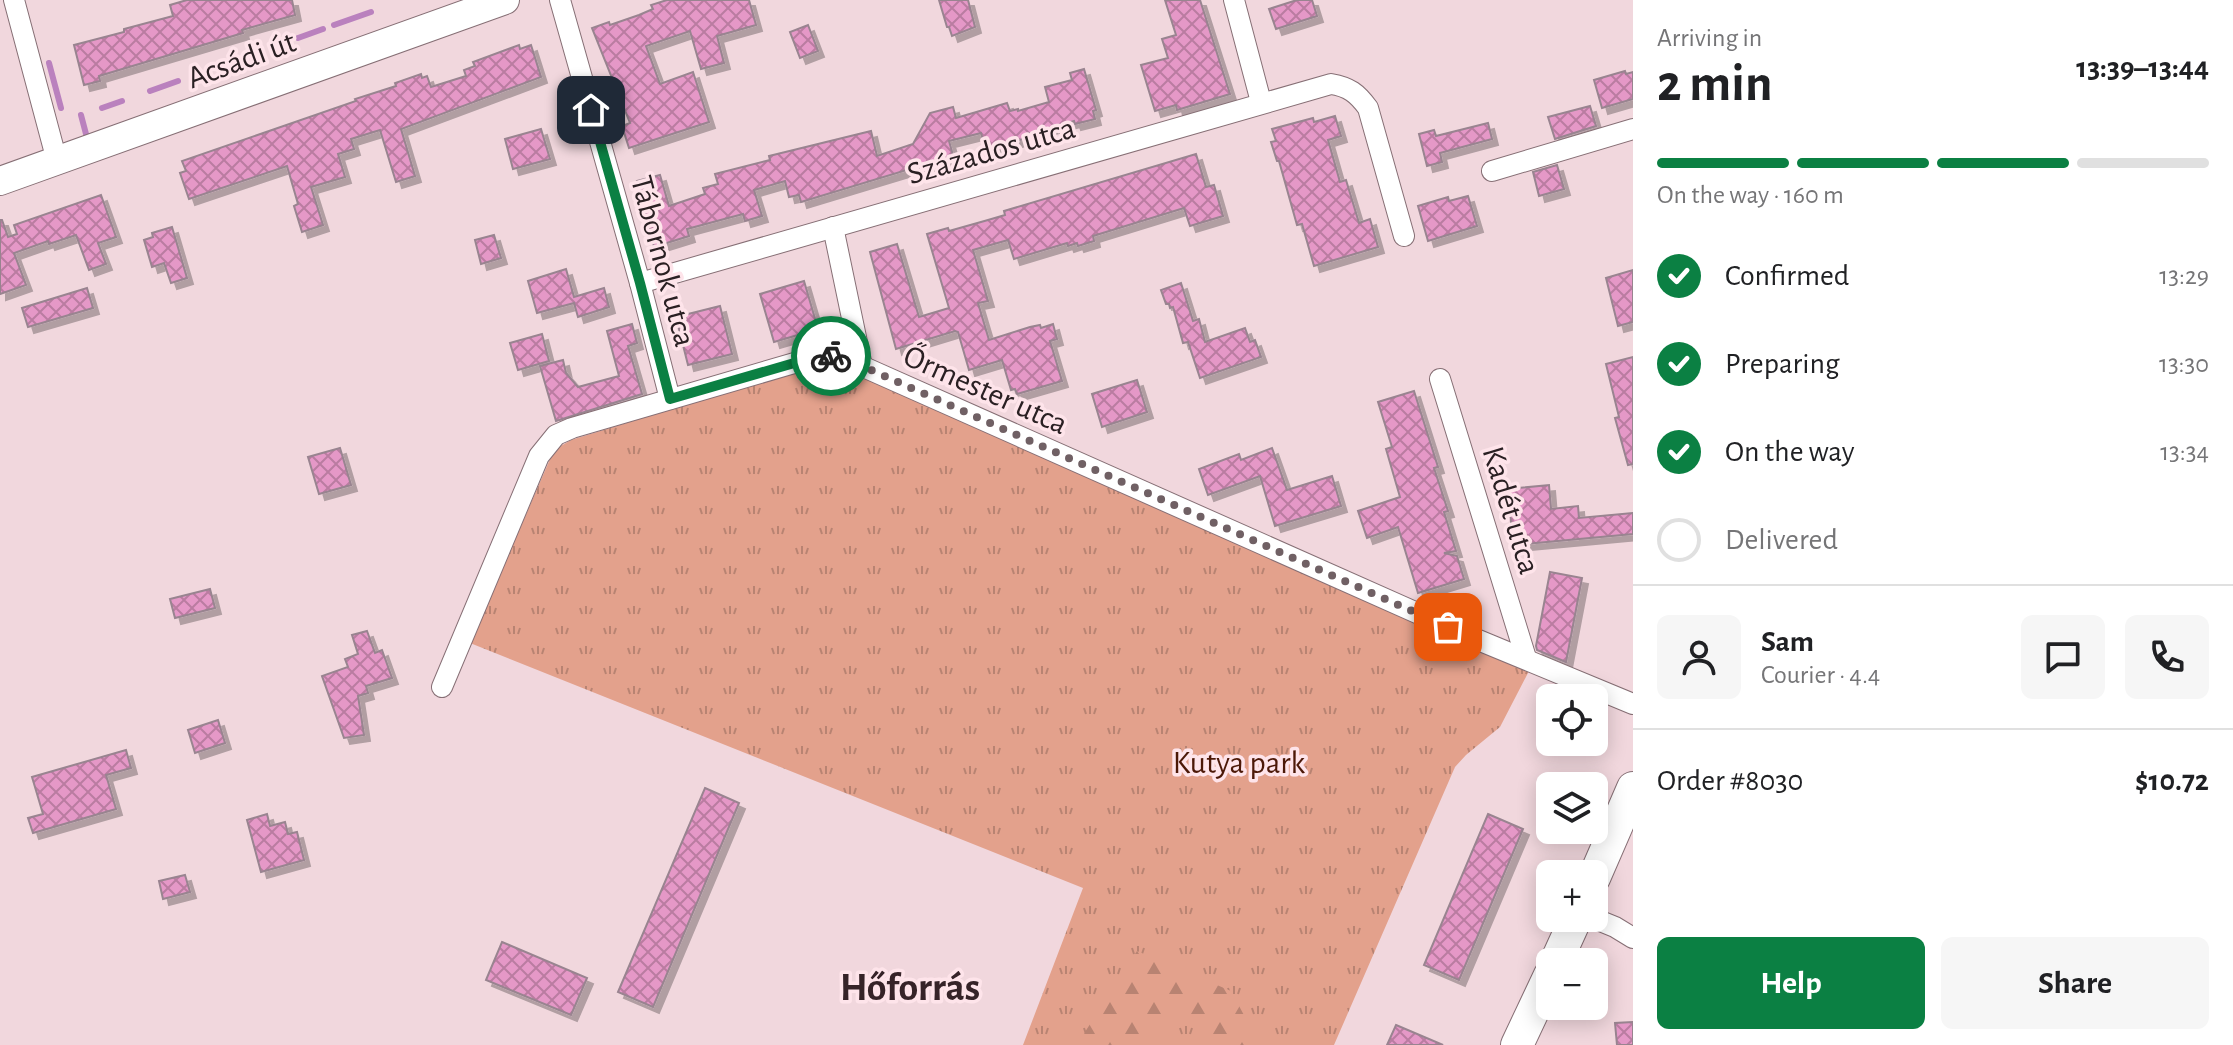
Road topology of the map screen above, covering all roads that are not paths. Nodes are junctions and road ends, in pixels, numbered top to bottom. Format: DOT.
graph roads {
  1 [pos="14,0"];
  2 [pos="505,0"];
  3 [pos="560,0"];
  4 [pos="1234,0"];
  5 [pos="1261,102"];
  6 [pos="1633,129"];
  7 [pos="57,161"];
  8 [pos="1492,171"];
  9 [pos="0,181"];
  10 [pos="833,227"];
  11 [pos="1404,236"];
  12 [pos="640,283"];
  13 [pos="862,366"];
  14 [pos="1440,379"];
  15 [pos="670,399"];
  16 [pos="1526,658"];
  17 [pos="442,687"];
  18 [pos="1633,704"];
  19 [pos="1633,788"];
  20 [pos="1602,860"];
  21 [pos="1608,924"];
  22 [pos="1633,938"];
  23 [pos="1536,1005"];
  24 [pos="1517,1045"];
  1 -- 7 [label="street"];
  2 -- 7 [label="main road, Acsádi út"];
  3 -- 12 [label="street, Tábornok utca"];
  4 -- 5 [label="street"];
  5 -- 10 [label="street, Százados utca"];
  5 -- 11 [label="street, Százados utca"];
  6 -- 8 [label="street"];
  7 -- 9 [label="main road, Acsádi út"];
  10 -- 12 [label="street, Százados utca"];
  10 -- 13 [label="street"];
  12 -- 15 [label="street, Tábornok utca"];
  13 -- 15 [label="street, Őrmester utca"];
  13 -- 16 [label="street, Őrmester utca"];
  14 -- 16 [label="street, Kadét utca"];
  15 -- 17 [label="street, Őrmester utca"];
  16 -- 18 [label="street, Őrmester utca"];
  19 -- 20 [label="main road"];
  21 -- 22 [label="street"];
  23 -- 24 [label="main road"];
}
